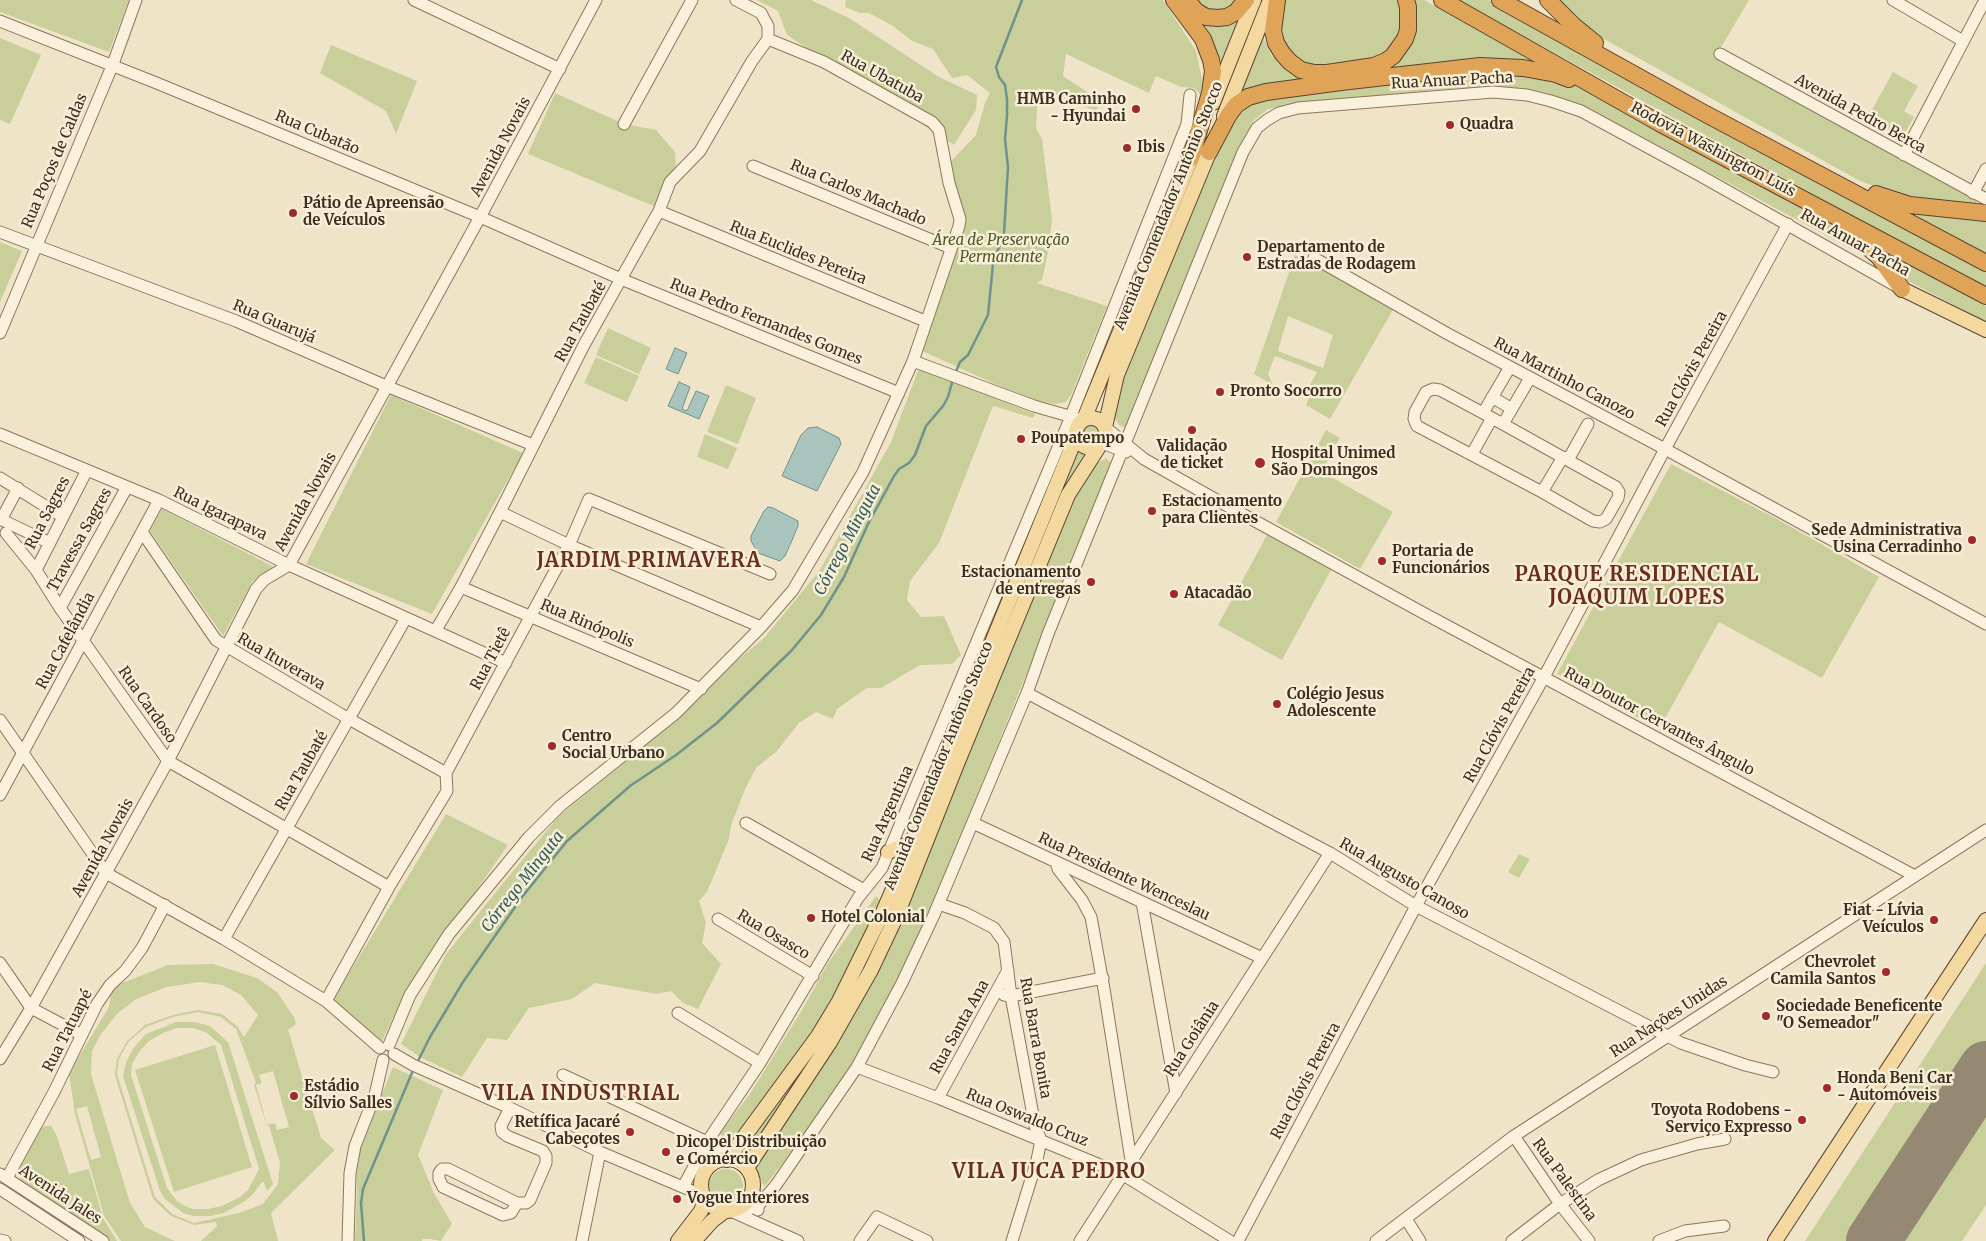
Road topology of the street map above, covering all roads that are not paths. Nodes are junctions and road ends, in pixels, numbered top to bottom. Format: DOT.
graph roads {
  1 [pos="136,0"];
  2 [pos="414,0"];
  3 [pos="596,0"];
  4 [pos="692,0"];
  5 [pos="736,0"];
  6 [pos="1174,0"];
  7 [pos="1187,0"];
  8 [pos="1246,0"];
  9 [pos="1254,0"];
  10 [pos="1270,0"];
  11 [pos="1277,0"];
  12 [pos="1406,0"];
  13 [pos="1442,0"];
  14 [pos="1500,0"];
  15 [pos="1548,0"];
  16 [pos="1985,0"];
  17 [pos="1897,1"];
  18 [pos="0,21"];
  19 [pos="768,39"];
  20 [pos="1963,41"];
  21 [pos="1720,54"];
  22 [pos="113,64"];
  23 [pos="560,69"];
  24 [pos="1190,95"];
  25 [pos="1702,112"];
  26 [pos="624,124"];
  27 [pos="1661,124"];
  28 [pos="1209,152"];
  29 [pos="1904,155"];
  30 [pos="1191,158"];
  31 [pos="1795,160"];
  32 [pos="753,166"];
  33 [pos="1986,169"];
  34 [pos="1780,186"];
  35 [pos="1982,200"];
  36 [pos="659,212"];
  37 [pos="480,217"];
  38 [pos="1788,224"];
  39 [pos="0,232"];
  40 [pos="36,246"];
  41 [pos="951,248"];
  42 [pos="1314,258"];
  43 [pos="1986,263"];
  44 [pos="621,279"];
  45 [pos="1902,289"];
  46 [pos="1986,296"];
  47 [pos="926,322"];
  48 [pos="1986,330"];
  49 [pos="0,333"];
  50 [pos="913,361"];
  51 [pos="1510,367"];
  52 [pos="1530,378"];
  53 [pos="386,386"];
  54 [pos="899,393"];
  55 [pos="1492,397"];
  56 [pos="1512,409"];
  57 [pos="1487,415"];
  58 [pos="1503,424"];
  59 [pos="1588,424"];
  60 [pos="1076,425"];
  61 [pos="1105,427"];
  62 [pos="0,434"];
  63 [pos="1101,444"];
  64 [pos="533,445"];
  65 [pos="1123,447"];
  66 [pos="1665,449"];
  67 [pos="1472,454"];
  68 [pos="1565,459"];
  69 [pos="87,470"];
  70 [pos="0,478"];
  71 [pos="127,487"];
  72 [pos="18,488"];
  73 [pos="1542,492"];
  74 [pos="159,500"];
  75 [pos="500,512"];
  76 [pos="63,517"];
  77 [pos="3,527"];
  78 [pos="142,532"];
  79 [pos="50,543"];
  80 [pos="569,544"];
  81 [pos="289,565"];
  82 [pos="36,570"];
  83 [pos="770,574"];
  84 [pos="461,587"];
  85 [pos="60,608"];
  86 [pos="531,616"];
  87 [pos="406,618"];
  88 [pos="1986,624"];
  89 [pos="761,627"];
  90 [pos="436,630"];
  91 [pos="83,641"];
  92 [pos="226,648"];
  93 [pos="506,663"];
  94 [pos="1544,677"];
  95 [pos="700,689"];
  96 [pos="1027,693"];
  97 [pos="349,718"];
  98 [pos="0,720"];
  99 [pos="24,754"];
  100 [pos="168,762"];
  101 [pos="446,773"];
  102 [pos="0,795"];
  103 [pos="746,823"];
  104 [pos="973,823"];
  105 [pos="287,828"];
  106 [pos="1986,830"];
  107 [pos="910,843"];
  108 [pos="888,852"];
  109 [pos="1330,853"];
  110 [pos="1056,862"];
  111 [pos="106,873"];
  112 [pos="1915,876"];
  113 [pos="389,887"];
  114 [pos="864,890"];
  115 [pos="1142,902"];
  116 [pos="939,904"];
  117 [pos="165,905"];
  118 [pos="1416,906"];
  119 [pos="718,919"];
  120 [pos="1986,920"];
  121 [pos="1986,937"];
  122 [pos="224,939"];
  123 [pos="1262,958"];
  124 [pos="0,963"];
  125 [pos="1008,970"];
  126 [pos="812,976"];
  127 [pos="1103,978"];
  128 [pos="1011,996"];
  129 [pos="326,1001"];
  130 [pos="991,1001"];
  131 [pos="31,1008"];
  132 [pos="678,1013"];
  133 [pos="82,1035"];
  134 [pos="1667,1036"];
  135 [pos="388,1049"];
  136 [pos="0,1059"];
  137 [pos="760,1063"];
  138 [pos="856,1067"];
  139 [pos="1773,1072"];
  140 [pos="563,1075"];
  141 [pos="1176,1092"];
  142 [pos="938,1098"];
  143 [pos="510,1108"];
  144 [pos="1514,1136"];
  145 [pos="1725,1139"];
  146 [pos="1041,1140"];
  147 [pos="707,1142"];
  148 [pos="600,1152"];
  149 [pos="723,1160"];
  150 [pos="1131,1160"];
  151 [pos="696,1162"];
  152 [pos="747,1168"];
  153 [pos="1122,1174"];
  154 [pos="3,1176"];
  155 [pos="684,1187"];
  156 [pos="0,1189"];
  157 [pos="752,1189"];
  158 [pos="704,1197"];
  159 [pos="517,1203"];
  160 [pos="1560,1204"];
  161 [pos="758,1206"];
  162 [pos="729,1210"];
  163 [pos="1406,1219"];
  164 [pos="73,1222"];
  165 [pos="758,1224"];
  166 [pos="1724,1226"];
  167 [pos="0,1240"];
  168 [pos="75,1240"];
  169 [pos="790,1240"];
  170 [pos="5,1241"];
  171 [pos="103,1241"];
  172 [pos="348,1241"];
  173 [pos="582,1241"];
  174 [pos="678,1241"];
  175 [pos="694,1241"];
  176 [pos="860,1241"];
  177 [pos="927,1241"];
  178 [pos="1012,1241"];
  179 [pos="1080,1241"];
  180 [pos="1230,1241"];
  181 [pos="1238,1241"];
  182 [pos="1376,1241"];
  183 [pos="1420,1241"];
  184 [pos="1512,1241"];
  185 [pos="1590,1241"];
  186 [pos="1659,1241"];
  187 [pos="1775,1241"];
  188 [pos="1786,1241"];
  1 -- 22 [label="street, Rua Poços de Caldas"];
  2 -- 23 [label="street"];
  3 -- 23 [label="street, Avenida Novais"];
  4 -- 26 [label="street"];
  5 -- 19 [label="street"];
  6 -- 30 [label="highway"];
  7 -- 8 [label="highway"];
  9 -- 30 [label="main road, Avenida Comendador Antônio Stocco"];
  10 -- 28 [label="main road, Avenida Comendador Antônio Stocco"];
  11 -- 12 [label="highway"];
  13 -- 27 [label="highway, Rodovia Washington Luís"];
  14 -- 25 [label="highway, Rodovia Washington Luís"];
  15 -- 25 [label="highway"];
  16 -- 20 [label="street"];
  17 -- 20 [label="street"];
  18 -- 22 [label="street, Rua Cubatão"];
  19 -- 36 [label="street, Rua Taubaté"];
  19 -- 41 [label="street, Rua Ubatuba"];
  20 -- 29 [label="street"];
  21 -- 29 [label="street, Avenida Pedro Berca"];
  22 -- 37 [label="street, Rua Cubatão"];
  22 -- 40 [label="street, Rua Poços de Caldas"];
  23 -- 37 [label="street, Avenida Novais"];
  24 -- 60 [label="street, Rua Argentina"];
  25 -- 31 [label="highway, Rodovia Washington Luís"];
  27 -- 28 [label="highway"];
  27 -- 34 [label="highway, Rodovia Washington Luís"];
  28 -- 61 [label="main road, Avenida Comendador Antônio Stocco"];
  29 -- 35 [label="street, Avenida Pedro Berca"];
  30 -- 60 [label="main road, Avenida Comendador Antônio Stocco"];
  31 -- 35 [label="highway"];
  31 -- 43 [label="highway, Rodovia Washington Luís"];
  32 -- 41 [label="street, Rua Carlos Machado"];
  33 -- 35 [label="street"];
  34 -- 45 [label="highway"];
  34 -- 46 [label="highway, Rodovia Washington Luís"];
  36 -- 44 [label="street, Rua Taubaté"];
  36 -- 47 [label="street, Rua Euclides Pereira"];
  37 -- 44 [label="street, Rua Cubatão"];
  37 -- 53 [label="street, Avenida Novais"];
  38 -- 45 [label="street, Rua Anuar Pacha"];
  38 -- 65 [label="street, Rua Anuar Pacha"];
  38 -- 66 [label="street, Rua Clóvis Pereira"];
  39 -- 40 [label="street, Rua Guarujá"];
  40 -- 49 [label="street, Rua Poços de Caldas"];
  40 -- 53 [label="street, Rua Guarujá"];
  41 -- 47 [label="street"];
  42 -- 51 [label="street, Rua Martinho Canozo"];
  44 -- 54 [label="street, Rua Pedro Fernandes Gomes"];
  44 -- 64 [label="street, Rua Taubaté"];
  45 -- 48 [label="main road, Rua Anuar Pacha"];
  47 -- 50 [label="street"];
  50 -- 54 [label="street"];
  50 -- 60 [label="street"];
  51 -- 52 [label="street, Rua Martinho Canozo"];
  51 -- 55 [label="street"];
  52 -- 56 [label="street"];
  52 -- 66 [label="street, Rua Martinho Canozo"];
  53 -- 64 [label="street, Rua Guarujá"];
  53 -- 81 [label="street, Avenida Novais"];
  54 -- 89 [label="street"];
  55 -- 56 [label="street"];
  55 -- 57 [label="street"];
  56 -- 58 [label="street"];
  57 -- 58 [label="street"];
  57 -- 67 [label="street"];
  57 -- 67 [label="street"];
  58 -- 68 [label="street"];
  59 -- 68 [label="street"];
  60 -- 61 [label="main road"];
  60 -- 63 [label="main road"];
  60 -- 107 [label="main road, Avenida Comendador Antônio Stocco"];
  60 -- 108 [label="street, Rua Argentina"];
  61 -- 63 [label="main road"];
  61 -- 65 [label="street, Rua Doutor Cervantes Ângulo"];
  62 -- 69 [label="street, Rua Igarapava"];
  63 -- 65 [label="street"];
  63 -- 152 [label="main road, Avenida Comendador Antônio Stocco"];
  64 -- 75 [label="street, Rua Taubaté"];
  65 -- 94 [label="street, Rua Doutor Cervantes Ângulo"];
  65 -- 96 [label="street"];
  66 -- 88 [label="street, Rua Martinho Canozo"];
  66 -- 94 [label="street, Rua Clóvis Pereira"];
  67 -- 73 [label="street"];
  68 -- 73 [label="street"];
  68 -- 73 [label="street"];
  69 -- 71 [label="street, Rua Igarapava"];
  69 -- 76 [label="street, Rua Sagres"];
  70 -- 72 [label="street"];
  71 -- 74 [label="street, Rua Igarapava"];
  71 -- 85 [label="street, Travessa Sagres"];
  72 -- 76 [label="street"];
  72 -- 77 [label="street"];
  74 -- 78 [label="street, Rua Cafelândia"];
  74 -- 81 [label="street, Rua Igarapava"];
  75 -- 80 [label="street"];
  75 -- 84 [label="street, Rua Taubaté"];
  76 -- 79 [label="street, Rua Sagres"];
  77 -- 79 [label="street"];
  77 -- 82 [label="street, Rua Cardoso"];
  78 -- 91 [label="street, Rua Cafelândia"];
  78 -- 92 [label="street, Rua Ituverava"];
  79 -- 82 [label="street, Rua Sagres"];
  80 -- 83 [label="street, Rua Tietê"];
  80 -- 86 [label="street, Rua Tietê"];
  80 -- 89 [label="street"];
  81 -- 87 [label="street, Rua Igarapava"];
  81 -- 92 [label="street, Avenida Novais"];
  82 -- 85 [label="street, Rua Cardoso"];
  84 -- 86 [label="street, Rua Rinópolis"];
  84 -- 90 [label="street, Rua Taubaté"];
  85 -- 91 [label="street, Rua Cardoso"];
  86 -- 93 [label="street, Rua Tietê"];
  86 -- 95 [label="street, Rua Rinópolis"];
  87 -- 90 [label="street, Rua Igarapava"];
  87 -- 97 [label="street, Rua Taubaté"];
  89 -- 95 [label="street"];
  90 -- 93 [label="street, Rua Igarapava"];
  91 -- 99 [label="street, Rua Cafelândia"];
  91 -- 100 [label="street, Rua Cardoso"];
  92 -- 97 [label="street, Rua Ituverava"];
  92 -- 100 [label="street, Avenida Novais"];
  93 -- 101 [label="street, Rua Tietê"];
  94 -- 112 [label="street, Rua Doutor Cervantes Ângulo"];
  94 -- 118 [label="street, Rua Clóvis Pereira"];
  95 -- 135 [label="street"];
  96 -- 104 [label="street"];
  96 -- 109 [label="street, Rua Augusto Canoso"];
  97 -- 101 [label="street, Rua Ituverava"];
  97 -- 105 [label="street, Rua Taubaté"];
  98 -- 99 [label="street"];
  99 -- 102 [label="street, Rua Cafelândia"];
  99 -- 111 [label="street"];
  100 -- 105 [label="street, Rua Cardoso"];
  100 -- 111 [label="street, Avenida Novais"];
  101 -- 113 [label="street, Rua Tietê"];
  103 -- 114 [label="street"];
  104 -- 110 [label="street, Rua Presidente Wenceslau"];
  104 -- 116 [label="street"];
  105 -- 113 [label="street, Rua Cardoso"];
  105 -- 122 [label="street, Rua Taubaté"];
  106 -- 112 [label="street, Rua Nações Unidas"];
  107 -- 108 [label="main road"];
  107 -- 149 [label="main road, Avenida Comendador Antônio Stocco"];
  108 -- 114 [label="street, Rua Argentina"];
  109 -- 118 [label="street, Rua Augusto Canoso"];
  109 -- 123 [label="street, Rua Goiânia"];
  110 -- 115 [label="street, Rua Presidente Wenceslau"];
  110 -- 127 [label="street"];
  111 -- 117 [label="street"];
  111 -- 131 [label="street, Avenida Novais"];
  112 -- 134 [label="street, Rua Nações Unidas"];
  113 -- 129 [label="street, Rua Tietê"];
  114 -- 126 [label="street, Rua Argentina"];
  115 -- 123 [label="street, Rua Presidente Wenceslau"];
  115 -- 141 [label="street"];
  116 -- 125 [label="street, Rua Barra Bonita"];
  116 -- 138 [label="street"];
  117 -- 122 [label="street"];
  117 -- 133 [label="street, Rua Tatuapé"];
  118 -- 134 [label="street, Rua Augusto Canoso"];
  118 -- 181 [label="street, Rua Clóvis Pereira"];
  119 -- 126 [label="street, Rua Osasco"];
  120 -- 187 [label="main road"];
  121 -- 188 [label="main road"];
  122 -- 129 [label="street"];
  123 -- 141 [label="street, Rua Goiânia"];
  124 -- 131 [label="street"];
  125 -- 128 [label="street, Rua Barra Bonita"];
  125 -- 130 [label="street, Rua Santa Ana"];
  126 -- 137 [label="street, Rua Argentina"];
  127 -- 128 [label="street"];
  127 -- 150 [label="street"];
  128 -- 130 [label="street"];
  128 -- 146 [label="street, Rua Barra Bonita"];
  129 -- 135 [label="street"];
  130 -- 142 [label="street, Rua Santa Ana"];
  131 -- 133 [label="street"];
  131 -- 136 [label="street, Avenida Novais"];
  132 -- 137 [label="street"];
  133 -- 154 [label="street, Rua Tatuapé"];
  134 -- 139 [label="street, Rua Augusto Canoso"];
  134 -- 144 [label="street, Rua Nações Unidas"];
  135 -- 143 [label="street"];
  135 -- 172 [label="street"];
  137 -- 147 [label="street, Rua Argentina"];
  138 -- 142 [label="street, Rua Oswaldo Cruz"];
  138 -- 161 [label="street"];
  140 -- 147 [label="street"];
  141 -- 150 [label="street, Rua Goiânia"];
  142 -- 146 [label="street, Rua Oswaldo Cruz"];
  143 -- 148 [label="street"];
  143 -- 159 [label="street"];
  144 -- 160 [label="street, Rua Palestina"];
  144 -- 163 [label="street, Rua Nações Unidas"];
  145 -- 160 [label="street"];
  146 -- 153 [label="street, Rua Oswaldo Cruz"];
  146 -- 178 [label="street"];
  147 -- 149 [label="street"];
  147 -- 151 [label="street, Rua Argentina"];
  148 -- 155 [label="street"];
  148 -- 173 [label="street"];
  149 -- 151 [label="street"];
  149 -- 152 [label="main road"];
  149 -- 158 [label="main road"];
  150 -- 153 [label="street, Rua Goiânia"];
  151 -- 155 [label="street, Rua Argentina"];
  152 -- 157 [label="main road"];
  153 -- 179 [label="street, Rua Goiânia"];
  153 -- 180 [label="street, Rua Oswaldo Cruz"];
  154 -- 164 [label="street, Avenida Jales"];
  155 -- 158 [label="street"];
  156 -- 168 [label="street, Avenida Jales"];
  157 -- 161 [label="street"];
  157 -- 162 [label="main road"];
  158 -- 162 [label="main road"];
  158 -- 174 [label="main road"];
  159 -- 159 [label="street"];
  160 -- 184 [label="street"];
  160 -- 185 [label="street, Rua Palestina"];
  161 -- 162 [label="street"];
  161 -- 165 [label="street"];
  162 -- 165 [label="street"];
  162 -- 175 [label="main road"];
  163 -- 182 [label="street, Rua Nações Unidas"];
  163 -- 183 [label="street"];
  164 -- 168 [label="street"];
  164 -- 171 [label="street, Avenida Jales"];
  165 -- 169 [label="street"];
  166 -- 186 [label="street"];
  167 -- 170 [label="street"];
  176 -- 177 [label="street"];
}
